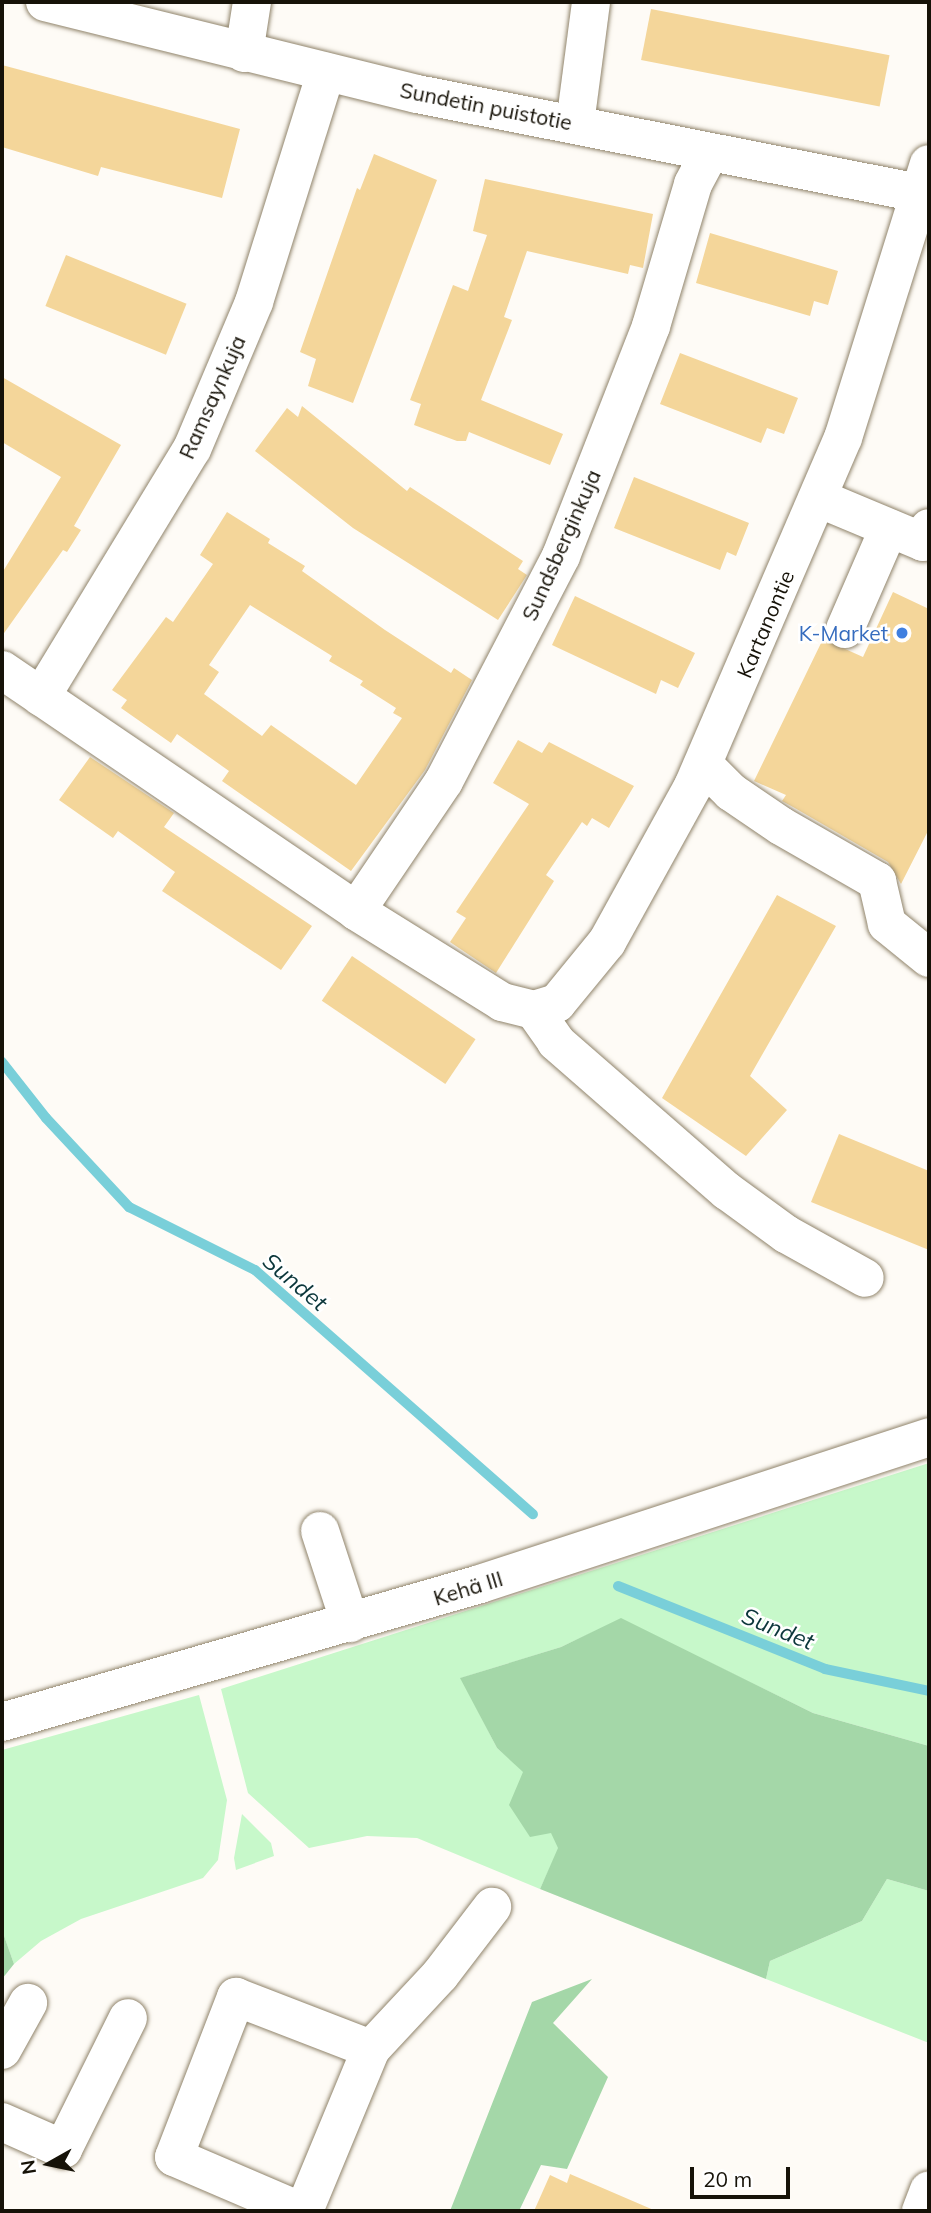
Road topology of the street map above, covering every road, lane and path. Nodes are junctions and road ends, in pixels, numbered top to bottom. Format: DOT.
graph roads {
  1 [pos="45,2"];
  2 [pos="252,2"];
  3 [pos="591,2"];
  4 [pos="244,54"];
  5 [pos="326,72"];
  6 [pos="575,124"];
  7 [pos="710,152"];
  8 [pos="927,184"];
  9 [pos="818,498"];
  10 [pos="889,528"];
  11 [pos="929,528"];
  12 [pos="845,629"];
  13 [pos="2,670"];
  14 [pos="41,697"];
  15 [pos="703,764"];
  16 [pos="356,911"];
  17 [pos="929,958"];
  18 [pos="534,1010"];
  19 [pos="865,1278"];
  20 [pos="929,1437"];
  21 [pos="320,1531"];
  22 [pos="350,1623"];
  23 [pos="2,1723"];
  24 [pos="492,1907"];
  25 [pos="28,2003"];
  26 [pos="128,2018"];
  27 [pos="371,2049"];
  28 [pos="2,2050"];
  29 [pos="4,2129"];
  30 [pos="929,2190"];
  31 [pos="302,2211"];
  32 [pos="921,2211"];
  1 -- 4 [label="main road, Sundetin puistotie"];
  2 -- 4 [label="main road"];
  3 -- 6 [label="main road"];
  4 -- 5 [label="main road, Sundetin puistotie"];
  5 -- 6 [label="main road, Sundetin puistotie"];
  5 -- 14 [label="main road, Ramsaynkuja"];
  6 -- 7 [label="main road, Sundetin puistotie"];
  7 -- 8 [label="main road, Sundetin puistotie"];
  7 -- 16 [label="main road, Sundsberginkuja"];
  8 -- 9 [label="main road, Kartanontie"];
  9 -- 10 [label="main road"];
  9 -- 15 [label="main road, Kartanontie"];
  10 -- 11 [label="main road"];
  10 -- 12 [label="main road"];
  13 -- 14 [label="main road"];
  14 -- 16 [label="main road"];
  15 -- 17 [label="main road"];
  15 -- 18 [label="main road, Kartanontie"];
  16 -- 18 [label="main road"];
  18 -- 19 [label="main road"];
  20 -- 22 [label="main road, Kehä III"];
  21 -- 22 [label="main road"];
  22 -- 23 [label="main road, Kehä III"];
  24 -- 27 [label="main road"];
  25 -- 28 [label="main road"];
  26 -- 29 [label="main road"];
  27 -- 31 [label="main road"];
  27 -- 31 [label="main road"];
  30 -- 32 [label="main road"];
}
